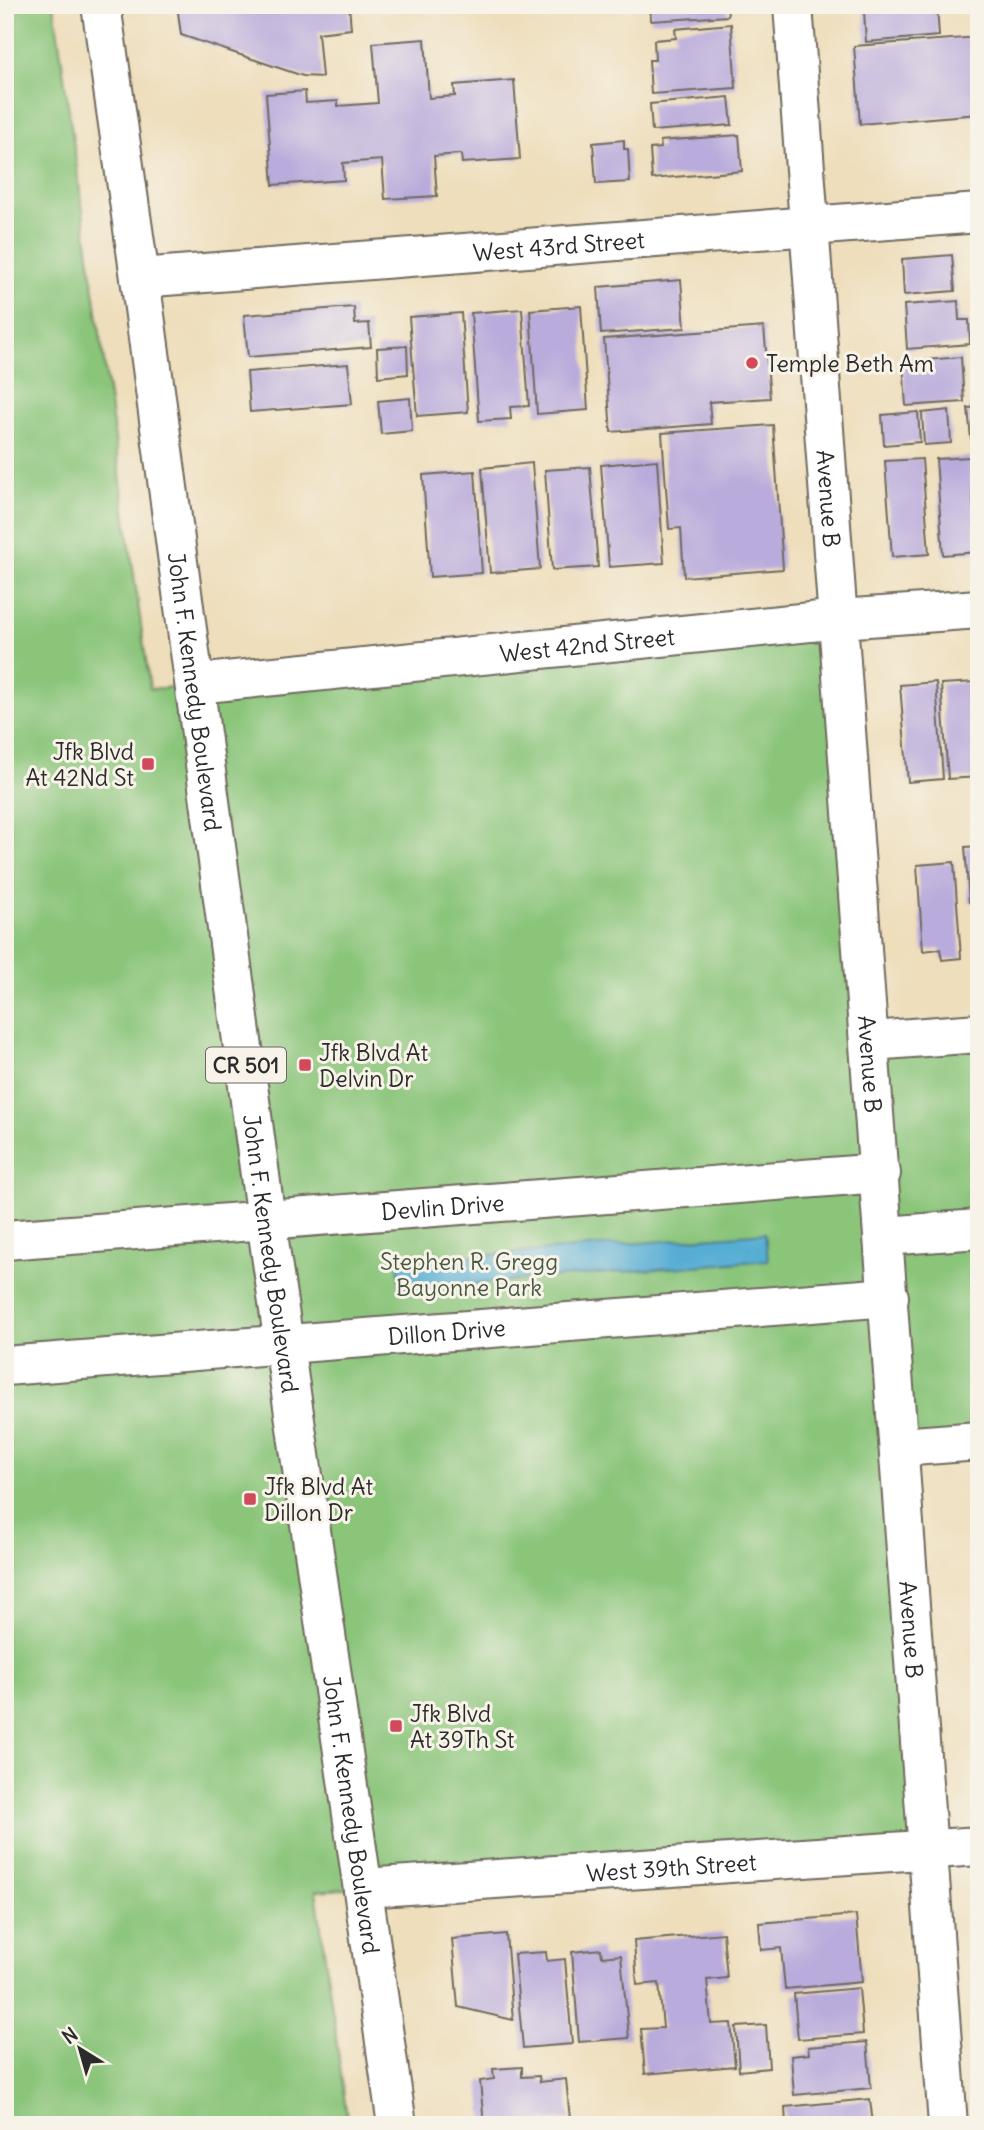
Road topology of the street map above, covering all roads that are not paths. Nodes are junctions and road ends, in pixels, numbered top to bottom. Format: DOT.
graph roads {
  1 [pos="100,5"];
  2 [pos="793,5"];
  3 [pos="979,213"];
  4 [pos="810,226"];
  5 [pos="140,278"];
  6 [pos="979,609"];
  7 [pos="840,619"];
  8 [pos="195,684"];
  9 [pos="979,1033"];
  10 [pos="871,1041"];
  11 [pos="881,1173"];
  12 [pos="266,1220"];
  13 [pos="979,1229"];
  14 [pos="885,1236"];
  15 [pos="5,1240"];
  16 [pos="889,1297"];
  17 [pos="284,1344"];
  18 [pos="5,1366"];
  19 [pos="979,1441"];
  20 [pos="900,1447"];
  21 [pos="979,1846"];
  22 [pos="928,1850"];
  23 [pos="364,1888"];
  24 [pos="397,2125"];
  25 [pos="948,2125"];
  1 -- 5 [label="street, John F. Kennedy Boulevard / CR 501"];
  2 -- 4 [label="street, Avenue B"];
  3 -- 4 [label="street, West 43rd Street"];
  4 -- 5 [label="street, West 43rd Street"];
  4 -- 7 [label="street, Avenue B"];
  5 -- 8 [label="street, John F. Kennedy Boulevard / CR 501"];
  6 -- 7 [label="street, West 42nd Street"];
  7 -- 8 [label="street, West 42nd Street"];
  7 -- 10 [label="street, Avenue B"];
  8 -- 12 [label="street, John F. Kennedy Boulevard / CR 501"];
  9 -- 10 [label="street"];
  10 -- 11 [label="street, Avenue B"];
  11 -- 12 [label="street, Devlin Drive"];
  11 -- 14 [label="street, Avenue B"];
  12 -- 15 [label="street, Devlin Drive"];
  12 -- 17 [label="street, John F. Kennedy Boulevard / CR 501"];
  13 -- 14 [label="street"];
  14 -- 16 [label="street, Avenue B"];
  16 -- 17 [label="street, Dillon Drive"];
  16 -- 20 [label="street, Avenue B"];
  17 -- 18 [label="street, Dillon Drive"];
  17 -- 23 [label="street, John F. Kennedy Boulevard / CR 501"];
  19 -- 20 [label="street"];
  20 -- 22 [label="street, Avenue B"];
  21 -- 22 [label="street, West 39th Street"];
  22 -- 23 [label="street, West 39th Street"];
  22 -- 25 [label="street, Avenue B"];
  23 -- 24 [label="street, John F. Kennedy Boulevard / CR 501"];
}
